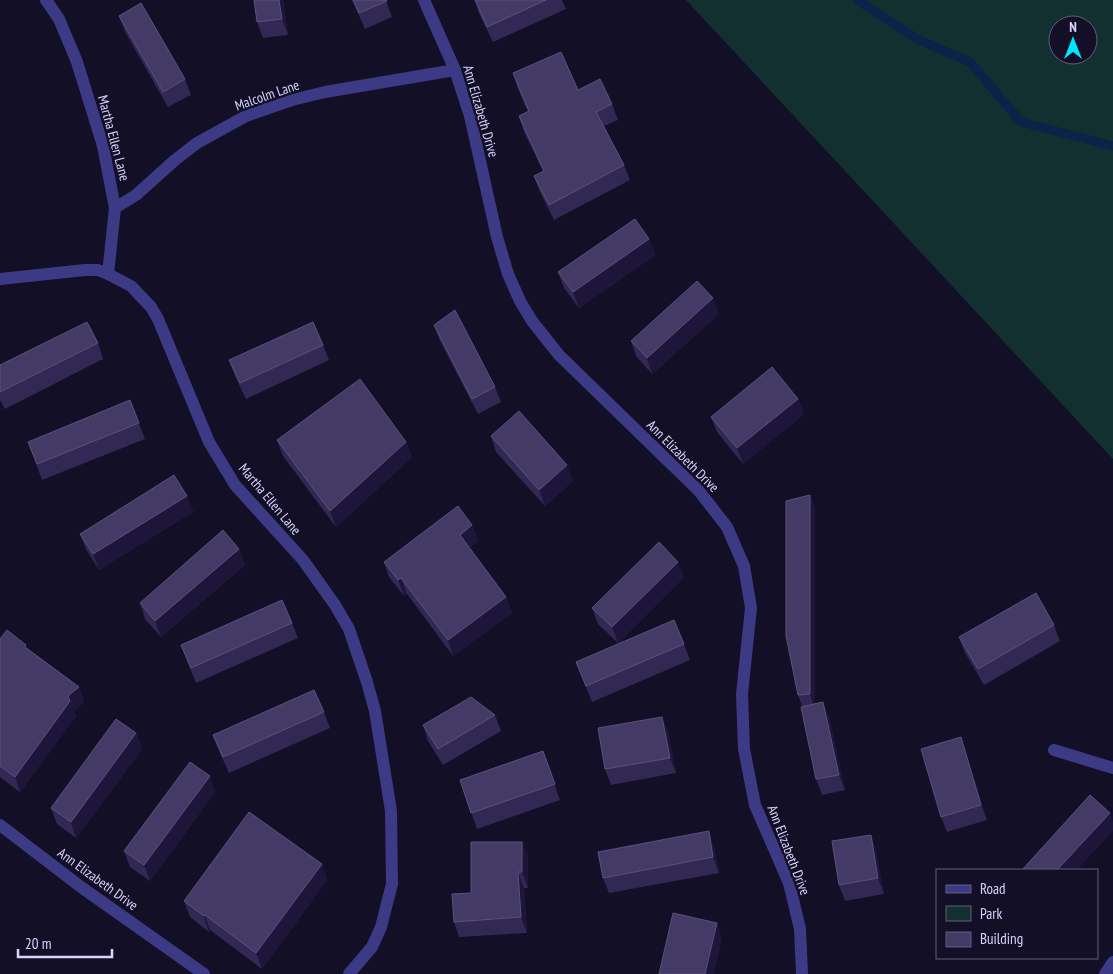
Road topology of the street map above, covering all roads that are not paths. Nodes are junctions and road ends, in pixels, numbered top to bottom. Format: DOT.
graph roads {
  1 [pos="46,0"];
  2 [pos="424,0"];
  3 [pos="455,70"];
  4 [pos="115,208"];
  5 [pos="108,274"];
  6 [pos="0,279"];
  7 [pos="1054,750"];
  8 [pos="1113,768"];
  9 [pos="0,825"];
  10 [pos="1113,962"];
  11 [pos="204,974"];
  12 [pos="349,974"];
  13 [pos="802,974"];
  14 [pos="1105,974"];
  1 -- 4 [label="street, Martha Ellen Lane"];
  2 -- 3 [label="street, Ann Elizabeth Drive"];
  3 -- 4 [label="street, Malcolm Lane"];
  3 -- 13 [label="street, Ann Elizabeth Drive"];
  4 -- 5 [label="street, Martha Ellen Lane"];
  5 -- 6 [label="street"];
  5 -- 12 [label="street, Martha Ellen Lane"];
  7 -- 8 [label="street"];
  9 -- 11 [label="street, Ann Elizabeth Drive"];
  10 -- 14 [label="street"];
}
